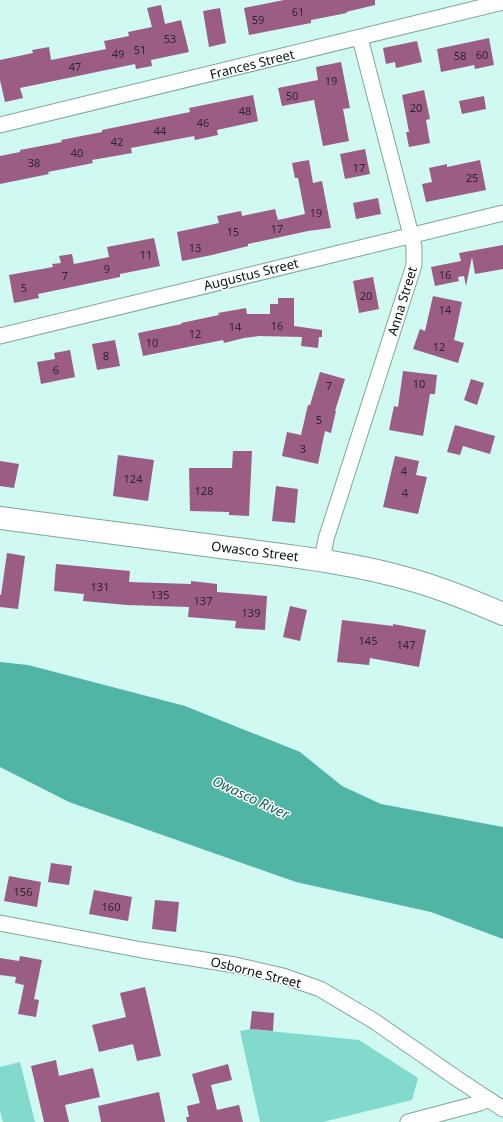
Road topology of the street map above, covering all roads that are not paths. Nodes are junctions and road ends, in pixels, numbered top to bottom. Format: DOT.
graph roads {
  1 [pos="503,2"];
  2 [pos="360,38"];
  3 [pos="0,125"];
  4 [pos="503,213"];
  5 [pos="411,235"];
  6 [pos="0,336"];
  7 [pos="0,518"];
  8 [pos="322,561"];
  9 [pos="503,614"];
  10 [pos="0,923"];
  11 [pos="488,1099"];
  12 [pos="503,1109"];
  13 [pos="408,1122"];
  1 -- 2 [label="street, Frances Street"];
  2 -- 3 [label="street, Frances Street"];
  2 -- 5 [label="street, Anna Street"];
  4 -- 5 [label="street, Augustus Street"];
  5 -- 6 [label="street, Augustus Street"];
  5 -- 8 [label="street, Anna Street"];
  7 -- 8 [label="main road, Owasco Street"];
  8 -- 9 [label="main road, Owasco Street"];
  10 -- 11 [label="street, Osborne Street"];
  11 -- 12 [label="street, Osborne Street"];
  11 -- 13 [label="street"];
}
